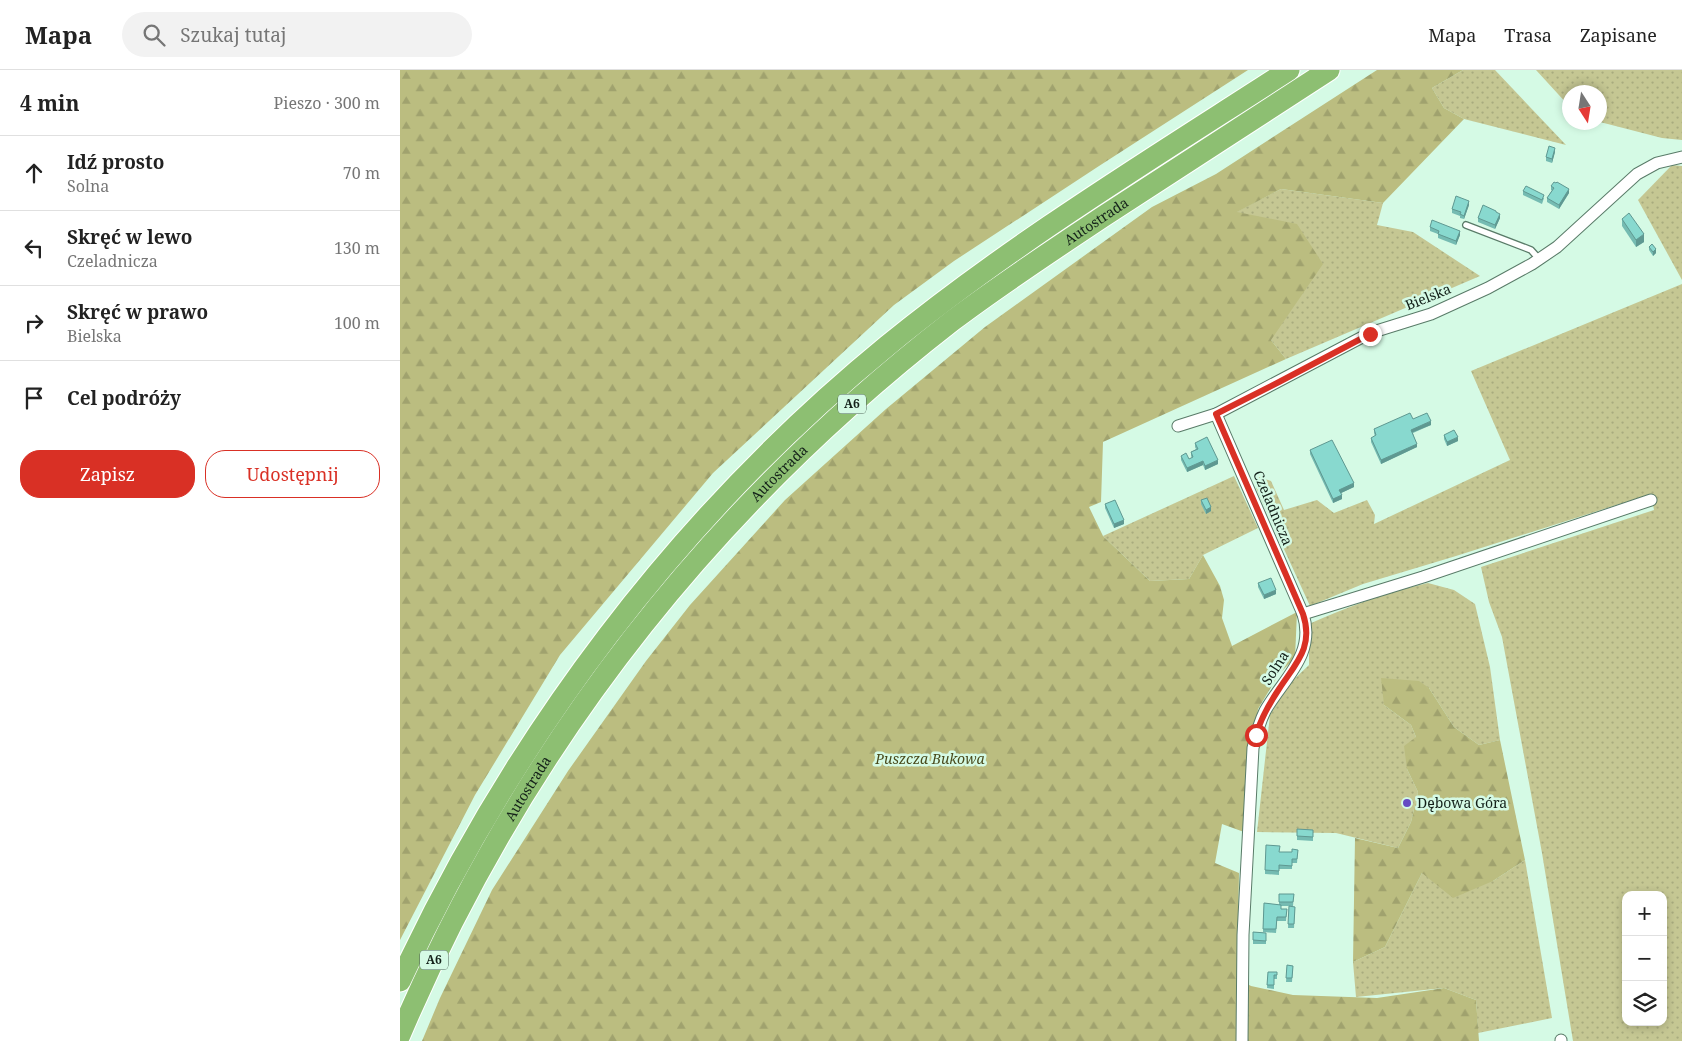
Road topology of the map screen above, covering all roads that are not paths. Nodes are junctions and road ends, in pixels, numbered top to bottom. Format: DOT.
graph roads {
  1 [pos="1290,70"];
  2 [pos="1329,70"];
  3 [pos="1682,157"];
  4 [pos="1466,225"];
  5 [pos="1540,260"];
  6 [pos="1216,414"];
  7 [pos="1178,426"];
  8 [pos="1651,500"];
  9 [pos="1303,614"];
  10 [pos="400,981"];
  11 [pos="400,1035"];
  12 [pos="1242,1041"];
  1 -- 10 [label="highway, Autostrada / A6"];
  2 -- 11 [label="highway, Autostrada / A6"];
  3 -- 5 [label="street, Bielska"];
  4 -- 5 [label="lane"];
  5 -- 6 [label="street, Bielska"];
  6 -- 7 [label="street, Bielska"];
  6 -- 9 [label="street, Czeladnicza"];
  8 -- 9 [label="street"];
  9 -- 12 [label="street, Solna"];
}
